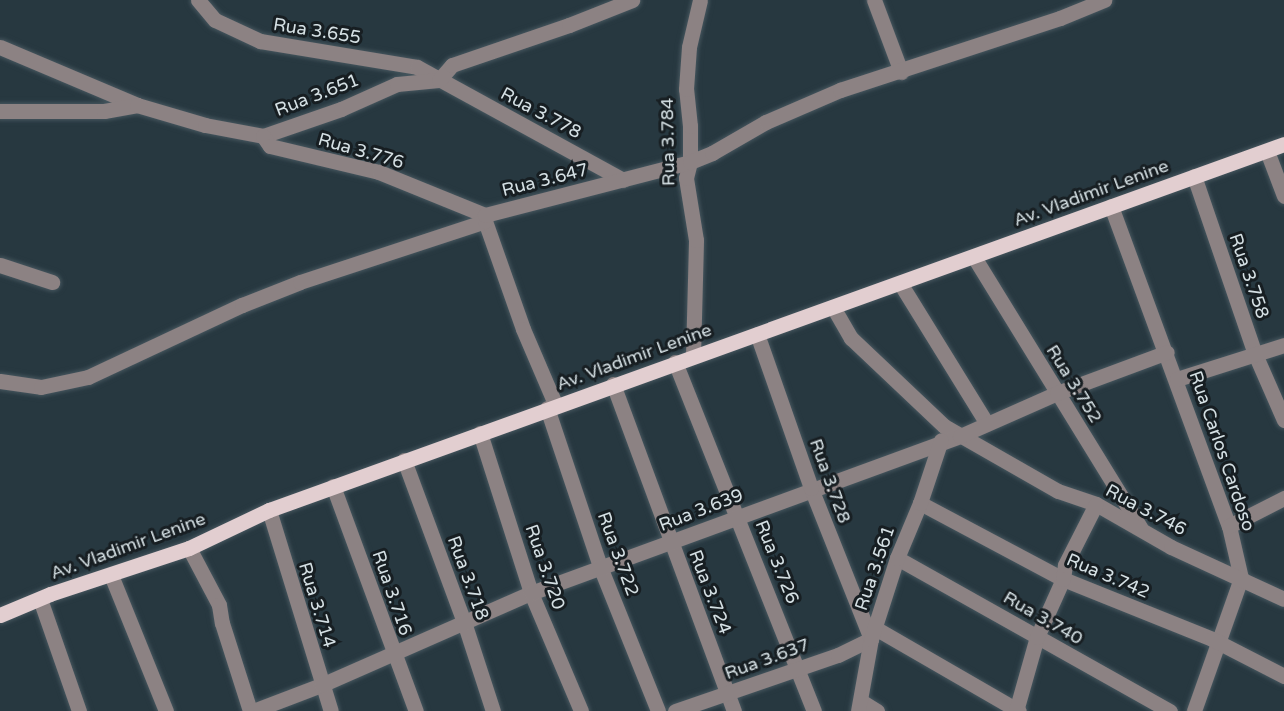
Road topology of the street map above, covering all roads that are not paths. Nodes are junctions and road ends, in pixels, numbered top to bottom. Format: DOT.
graph roads {
  1 [pos="198,0"];
  2 [pos="632,0"];
  3 [pos="700,0"];
  4 [pos="874,0"];
  5 [pos="1104,0"];
  6 [pos="0,47"];
  7 [pos="901,72"];
  8 [pos="439,80"];
  9 [pos="137,105"];
  10 [pos="0,111"];
  11 [pos="263,136"];
  12 [pos="1284,144"];
  13 [pos="1267,151"];
  14 [pos="690,162"];
  15 [pos="1194,176"];
  16 [pos="623,180"];
  17 [pos="1284,196"];
  18 [pos="1111,206"];
  19 [pos="485,218"];
  20 [pos="974,257"];
  21 [pos="0,265"];
  22 [pos="52,282"];
  23 [pos="900,283"];
  24 [pos="833,307"];
  25 [pos="757,334"];
  26 [pos="1284,345"];
  27 [pos="1167,352"];
  28 [pos="1255,354"];
  29 [pos="693,356"];
  30 [pos="675,362"];
  31 [pos="1177,379"];
  32 [pos="0,381"];
  33 [pos="613,384"];
  34 [pos="1057,393"];
  35 [pos="551,407"];
  36 [pos="1284,420"];
  37 [pos="986,422"];
  38 [pos="480,433"];
  39 [pos="960,436"];
  40 [pos="941,440"];
  41 [pos="404,460"];
  42 [pos="333,486"];
  43 [pos="811,489"];
  44 [pos="1284,498"];
  45 [pos="920,503"];
  46 [pos="1096,504"];
  47 [pos="269,510"];
  48 [pos="738,516"];
  49 [pos="1229,526"];
  50 [pos="1142,530"];
  51 [pos="670,543"];
  52 [pos="189,548"];
  53 [pos="897,558"];
  54 [pos="601,569"];
  55 [pos="111,575"];
  56 [pos="1241,578"];
  57 [pos="1064,579"];
  58 [pos="531,593"];
  59 [pos="40,598"];
  60 [pos="1284,599"];
  61 [pos="0,615"];
  62 [pos="464,622"];
  63 [pos="873,634"];
  64 [pos="1037,637"];
  65 [pos="1220,643"];
  66 [pos="393,654"];
  67 [pos="798,668"];
  68 [pos="1284,676"];
  69 [pos="321,685"];
  70 [pos="728,694"];
  71 [pos="860,706"];
  72 [pos="1017,710"];
  73 [pos="79,711"];
  74 [pos="166,711"];
  75 [pos="251,711"];
  76 [pos="331,711"];
  77 [pos="416,711"];
  78 [pos="493,711"];
  79 [pos="581,711"];
  80 [pos="658,711"];
  81 [pos="675,711"];
  82 [pos="734,711"];
  83 [pos="814,711"];
  84 [pos="877,711"];
  85 [pos="1170,711"];
  86 [pos="1194,711"];
  1 -- 8 [label="street, Rua 3.655"];
  2 -- 8 [label="street"];
  3 -- 14 [label="street, Rua 3.784"];
  4 -- 7 [label="street"];
  5 -- 7 [label="street, Rua 3.647"];
  6 -- 9 [label="street"];
  7 -- 14 [label="street, Rua 3.647"];
  8 -- 11 [label="street, Rua 3.651"];
  8 -- 16 [label="street, Rua 3.778"];
  9 -- 10 [label="street, Rua 3.651"];
  9 -- 11 [label="street, Rua 3.651"];
  11 -- 19 [label="street, Rua 3.776"];
  12 -- 13 [label="main road, Av. Vladimir Lenine"];
  13 -- 15 [label="main road, Av. Vladimir Lenine"];
  13 -- 17 [label="street"];
  14 -- 16 [label="street, Rua 3.647"];
  14 -- 29 [label="street, Rua 3.784"];
  15 -- 18 [label="main road, Av. Vladimir Lenine"];
  15 -- 28 [label="street, Rua 3.758"];
  16 -- 19 [label="street, Rua 3.647"];
  18 -- 20 [label="main road, Av. Vladimir Lenine"];
  18 -- 27 [label="street, Rua Carlos Cardoso"];
  19 -- 32 [label="street, Rua 3.647"];
  19 -- 35 [label="street, Rua 3.722"];
  20 -- 23 [label="main road, Av. Vladimir Lenine"];
  20 -- 34 [label="street, Rua 3.752"];
  21 -- 22 [label="street"];
  23 -- 24 [label="main road, Av. Vladimir Lenine"];
  23 -- 37 [label="street"];
  24 -- 25 [label="main road, Av. Vladimir Lenine"];
  24 -- 39 [label="street, Rua 3.746"];
  25 -- 29 [label="main road, Av. Vladimir Lenine"];
  25 -- 43 [label="street, Rua 3.728"];
  26 -- 28 [label="street"];
  27 -- 31 [label="street, Rua Carlos Cardoso"];
  27 -- 34 [label="street, Rua 3.639"];
  28 -- 31 [label="street"];
  28 -- 36 [label="street, Rua 3.758"];
  29 -- 30 [label="main road, Av. Vladimir Lenine"];
  30 -- 33 [label="main road, Av. Vladimir Lenine"];
  30 -- 48 [label="street, Rua 3.726"];
  31 -- 49 [label="street, Rua Carlos Cardoso"];
  33 -- 35 [label="main road, Av. Vladimir Lenine"];
  33 -- 51 [label="street, Rua 3.724"];
  34 -- 37 [label="street, Rua 3.639"];
  34 -- 50 [label="street, Rua 3.752"];
  35 -- 38 [label="main road, Av. Vladimir Lenine"];
  35 -- 54 [label="street, Rua 3.722"];
  37 -- 39 [label="street, Rua 3.639"];
  38 -- 41 [label="main road, Av. Vladimir Lenine"];
  38 -- 58 [label="street, Rua 3.720"];
  39 -- 40 [label="street, Rua 3.639"];
  39 -- 46 [label="street, Rua 3.746"];
  40 -- 43 [label="street, Rua 3.639"];
  40 -- 45 [label="street, Rua 3.561"];
  41 -- 42 [label="main road, Av. Vladimir Lenine"];
  41 -- 62 [label="street, Rua 3.718"];
  42 -- 47 [label="main road, Av. Vladimir Lenine"];
  42 -- 66 [label="street, Rua 3.716"];
  43 -- 48 [label="street, Rua 3.639"];
  43 -- 63 [label="street, Rua 3.728"];
  44 -- 49 [label="street"];
  45 -- 53 [label="street, Rua 3.561"];
  45 -- 57 [label="street, Rua 3.742"];
  46 -- 50 [label="street, Rua 3.746"];
  46 -- 57 [label="street"];
  47 -- 52 [label="main road, Av. Vladimir Lenine"];
  47 -- 69 [label="street, Rua 3.714"];
  48 -- 51 [label="street, Rua 3.639"];
  48 -- 67 [label="street, Rua 3.726"];
  49 -- 56 [label="street, Rua Carlos Cardoso"];
  50 -- 56 [label="street, Rua 3.746"];
  51 -- 54 [label="street, Rua 3.639"];
  51 -- 70 [label="street, Rua 3.724"];
  52 -- 55 [label="main road, Av. Vladimir Lenine"];
  52 -- 75 [label="street"];
  53 -- 63 [label="street, Rua 3.561"];
  53 -- 64 [label="street, Rua 3.740"];
  54 -- 58 [label="street, Rua 3.639"];
  54 -- 80 [label="street, Rua 3.722"];
  55 -- 59 [label="main road, Av. Vladimir Lenine"];
  55 -- 74 [label="street"];
  56 -- 60 [label="street, Rua 3.746"];
  56 -- 65 [label="street"];
  57 -- 64 [label="street"];
  57 -- 65 [label="street, Rua 3.742"];
  58 -- 62 [label="street, Rua 3.639"];
  58 -- 79 [label="street, Rua 3.720"];
  59 -- 61 [label="main road, Av. Vladimir Lenine"];
  59 -- 73 [label="street"];
  62 -- 66 [label="street, Rua 3.639"];
  62 -- 78 [label="street, Rua 3.718"];
  63 -- 67 [label="street, Rua 3.637"];
  63 -- 71 [label="street, Rua 3.561"];
  63 -- 72 [label="street"];
  64 -- 72 [label="street"];
  64 -- 85 [label="street, Rua 3.740"];
  65 -- 68 [label="street, Rua 3.742"];
  65 -- 86 [label="street"];
  66 -- 69 [label="street, Rua 3.639"];
  66 -- 77 [label="street, Rua 3.716"];
  67 -- 70 [label="street, Rua 3.637"];
  67 -- 83 [label="street, Rua 3.726"];
  69 -- 75 [label="street, Rua 3.639"];
  69 -- 76 [label="street, Rua 3.714"];
  70 -- 81 [label="street, Rua 3.637"];
  70 -- 82 [label="street, Rua 3.724"];
  71 -- 84 [label="street"];
}
